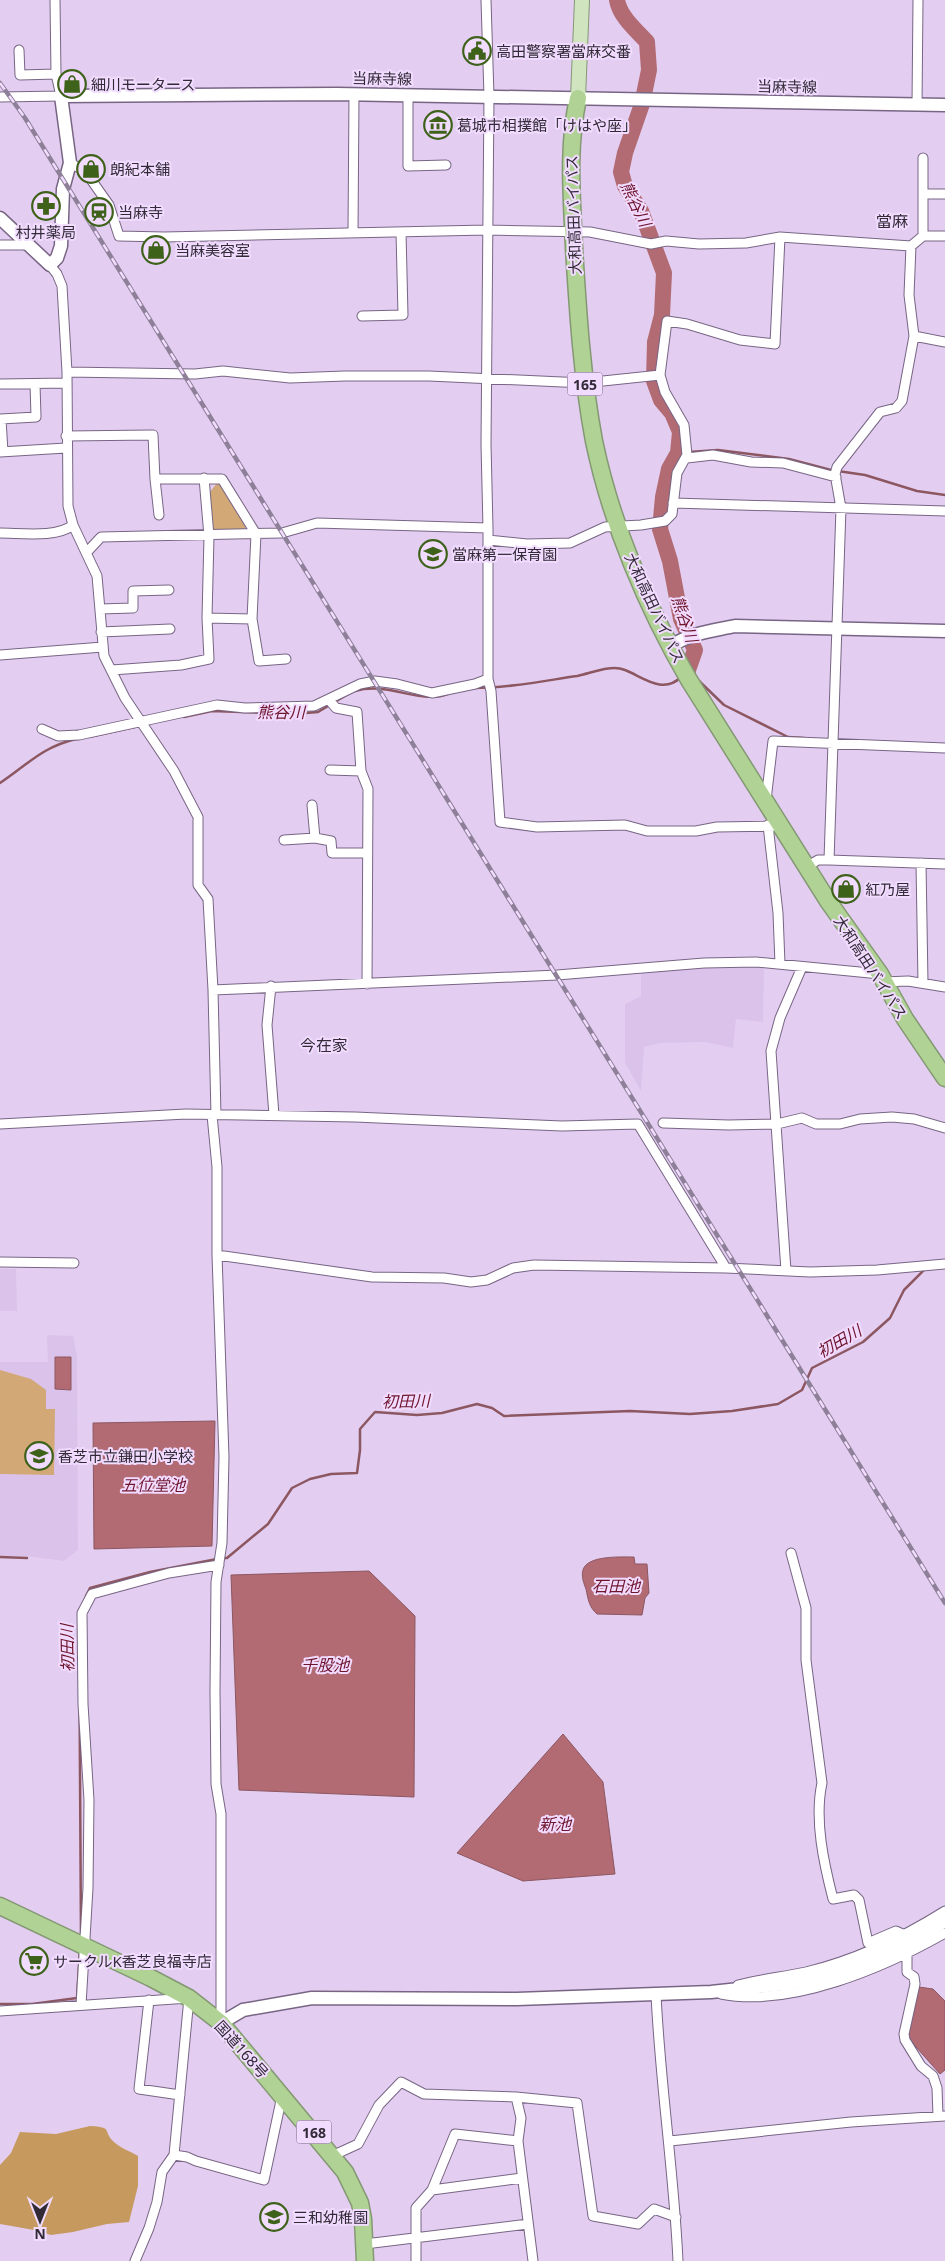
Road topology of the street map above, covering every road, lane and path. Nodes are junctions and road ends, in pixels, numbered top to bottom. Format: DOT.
graph roads {
  1 [pos="55,0"];
  2 [pos="486,0"];
  3 [pos="582,0"];
  4 [pos="918,0"];
  5 [pos="19,50"];
  6 [pos="56,74"];
  7 [pos="354,94"];
  8 [pos="408,95"];
  9 [pos="61,96"];
  10 [pos="489,96"];
  11 [pos="0,97"];
  12 [pos="578,98"];
  13 [pos="917,105"];
  14 [pos="945,105"];
  15 [pos="923,158"];
  16 [pos="70,163"];
  17 [pos="446,165"];
  18 [pos="923,194"];
  19 [pos="945,194"];
  20 [pos="0,218"];
  21 [pos="486,230"];
  22 [pos="401,232"];
  23 [pos="574,232"];
  24 [pos="353,233"];
  25 [pos="923,236"];
  26 [pos="945,236"];
  27 [pos="780,237"];
  28 [pos="0,245"];
  29 [pos="29,245"];
  30 [pos="911,246"];
  31 [pos="50,265"];
  32 [pos="362,316"];
  33 [pos="914,336"];
  34 [pos="945,342"];
  35 [pos="67,372"];
  36 [pos="655,376"];
  37 [pos="486,378"];
  38 [pos="67,383"];
  39 [pos="584,383"];
  40 [pos="0,384"];
  41 [pos="35,384"];
  42 [pos="66,436"];
  43 [pos="66,448"];
  44 [pos="2,452"];
  45 [pos="686,454"];
  46 [pos="836,473"];
  47 [pos="204,478"];
  48 [pos="155,479"];
  49 [pos="673,503"];
  50 [pos="841,508"];
  51 [pos="945,511"];
  52 [pos="159,515"];
  53 [pos="73,524"];
  54 [pos="619,526"];
  55 [pos="488,528"];
  56 [pos="0,533"];
  57 [pos="256,534"];
  58 [pos="209,536"];
  59 [pos="488,540"];
  60 [pos="87,552"];
  61 [pos="169,590"];
  62 [pos="100,609"];
  63 [pos="207,618"];
  64 [pos="252,619"];
  65 [pos="837,627"];
  66 [pos="170,629"];
  67 [pos="945,631"];
  68 [pos="101,632"];
  69 [pos="103,647"];
  70 [pos="676,647"];
  71 [pos="0,655"];
  72 [pos="286,658"];
  73 [pos="112,670"];
  74 [pos="488,679"];
  75 [pos="329,700"];
  76 [pos="140,722"];
  77 [pos="42,729"];
  78 [pos="833,744"];
  79 [pos="945,748"];
  80 [pos="330,770"];
  81 [pos="361,771"];
  82 [pos="766,800"];
  83 [pos="312,805"];
  84 [pos="775,826"];
  85 [pos="315,838"];
  86 [pos="284,840"];
  87 [pos="367,853"];
  88 [pos="829,860"];
  89 [pos="921,863"];
  90 [pos="945,864"];
  91 [pos="808,866"];
  92 [pos="780,964"];
  93 [pos="802,966"];
  94 [pos="882,978"];
  95 [pos="923,983"];
  96 [pos="367,984"];
  97 [pos="271,986"];
  98 [pos="945,986"];
  99 [pos="213,990"];
  100 [pos="945,1078"];
  101 [pos="214,1115"];
  102 [pos="274,1115"];
  103 [pos="663,1123"];
  104 [pos="0,1124"];
  105 [pos="777,1124"];
  106 [pos="945,1128"];
  107 [pos="217,1255"];
  108 [pos="0,1262"];
  109 [pos="74,1263"];
  110 [pos="945,1264"];
  111 [pos="726,1268"];
  112 [pos="786,1271"];
  113 [pos="790,1553"];
  114 [pos="219,1561"];
  115 [pos="0,1906"];
  116 [pos="945,1911"];
  117 [pos="945,1921"];
  118 [pos="945,1933"];
  119 [pos="905,1935"];
  120 [pos="84,1946"];
  121 [pos="907,1953"];
  122 [pos="711,1992"];
  123 [pos="656,1994"];
  124 [pos="189,1998"];
  125 [pos="149,2000"];
  126 [pos="81,2005"];
  127 [pos="0,2010"];
  128 [pos="222,2023"];
  129 [pos="180,2095"];
  130 [pos="282,2095"];
  131 [pos="516,2097"];
  132 [pos="942,2116"];
  133 [pos="518,2141"];
  134 [pos="670,2141"];
  135 [pos="174,2155"];
  136 [pos="334,2155"];
  137 [pos="522,2178"];
  138 [pos="432,2190"];
  139 [pos="676,2217"];
  140 [pos="528,2224"];
  141 [pos="416,2237"];
  142 [pos="365,2244"];
  143 [pos="135,2261"];
  144 [pos="365,2261"];
  145 [pos="416,2261"];
  146 [pos="533,2261"];
  147 [pos="678,2261"];
  1 -- 6 [label="street"];
  2 -- 10 [label="street"];
  3 -- 12 [label="main road"];
  4 -- 13 [label="street"];
  5 -- 6 [label="street"];
  6 -- 9 [label="street"];
  7 -- 8 [label="main road, 当麻寺線"];
  7 -- 9 [label="main road, 当麻寺線"];
  7 -- 24 [label="street"];
  8 -- 10 [label="main road, 当麻寺線"];
  8 -- 17 [label="street"];
  9 -- 11 [label="street"];
  9 -- 16 [label="main road"];
  10 -- 12 [label="main road, 当麻寺線"];
  10 -- 21 [label="street"];
  12 -- 13 [label="main road, 当麻寺線"];
  12 -- 23 [label="highway, 大和高田バイパス / 165"];
  13 -- 14 [label="main road, 当麻寺線"];
  15 -- 18 [label="street"];
  16 -- 24 [label="street"];
  16 -- 31 [label="main road"];
  18 -- 19 [label="street"];
  18 -- 25 [label="street"];
  20 -- 29 [label="main road"];
  21 -- 22 [label="street"];
  21 -- 23 [label="street"];
  21 -- 37 [label="street"];
  22 -- 24 [label="street"];
  22 -- 32 [label="street"];
  23 -- 27 [label="street"];
  23 -- 39 [label="highway, 大和高田バイパス / 165"];
  25 -- 26 [label="street"];
  25 -- 30 [label="street"];
  27 -- 30 [label="street"];
  27 -- 36 [label="street"];
  28 -- 29 [label="street"];
  29 -- 31 [label="main road"];
  30 -- 33 [label="street"];
  31 -- 35 [label="street"];
  33 -- 34 [label="street"];
  33 -- 46 [label="street"];
  35 -- 37 [label="street"];
  35 -- 38 [label="street"];
  36 -- 39 [label="street"];
  36 -- 45 [label="street"];
  37 -- 39 [label="street"];
  37 -- 55 [label="street"];
  38 -- 41 [label="street"];
  38 -- 42 [label="street"];
  39 -- 54 [label="highway, 大和高田バイパス / 165"];
  40 -- 41 [label="street"];
  41 -- 44 [label="street"];
  42 -- 43 [label="street"];
  42 -- 48 [label="street"];
  43 -- 44 [label="street"];
  43 -- 53 [label="street"];
  45 -- 46 [label="street"];
  45 -- 49 [label="street"];
  46 -- 50 [label="street"];
  47 -- 48 [label="street"];
  47 -- 57 [label="street"];
  47 -- 58 [label="street"];
  48 -- 52 [label="street"];
  49 -- 50 [label="street"];
  49 -- 54 [label="street"];
  50 -- 51 [label="street"];
  50 -- 65 [label="street"];
  53 -- 56 [label="street"];
  53 -- 60 [label="street"];
  54 -- 59 [label="street"];
  54 -- 70 [label="highway, 大和高田バイパス / 165"];
  55 -- 57 [label="street"];
  55 -- 59 [label="street"];
  57 -- 58 [label="street"];
  57 -- 64 [label="street"];
  58 -- 60 [label="street"];
  58 -- 63 [label="street"];
  59 -- 74 [label="street"];
  60 -- 62 [label="street"];
  61 -- 62 [label="street"];
  62 -- 68 [label="street"];
  63 -- 64 [label="street"];
  63 -- 73 [label="street"];
  64 -- 72 [label="street"];
  65 -- 67 [label="main road"];
  65 -- 70 [label="main road"];
  65 -- 78 [label="street"];
  66 -- 68 [label="street"];
  68 -- 69 [label="street"];
  69 -- 71 [label="street"];
  69 -- 73 [label="street"];
  70 -- 82 [label="highway, 大和高田バイパス / 165"];
  73 -- 76 [label="street"];
  74 -- 75 [label="street"];
  74 -- 84 [label="street"];
  75 -- 76 [label="street"];
  75 -- 81 [label="street"];
  76 -- 77 [label="street"];
  76 -- 99 [label="street"];
  78 -- 79 [label="street"];
  78 -- 82 [label="street"];
  78 -- 88 [label="street"];
  80 -- 81 [label="street"];
  81 -- 87 [label="street"];
  82 -- 84 [label="highway, 大和高田バイパス / 165"];
  83 -- 85 [label="street"];
  84 -- 91 [label="highway, 大和高田バイパス / 165"];
  84 -- 92 [label="street"];
  85 -- 86 [label="street"];
  85 -- 87 [label="street"];
  87 -- 96 [label="street"];
  88 -- 89 [label="street"];
  88 -- 91 [label="street"];
  89 -- 90 [label="street"];
  89 -- 95 [label="street"];
  91 -- 94 [label="highway, 大和高田バイパス / 165"];
  92 -- 93 [label="street"];
  92 -- 96 [label="street"];
  93 -- 94 [label="street"];
  93 -- 105 [label="street"];
  94 -- 95 [label="street"];
  94 -- 100 [label="highway, 大和高田バイパス / 165"];
  95 -- 98 [label="street"];
  96 -- 97 [label="street"];
  97 -- 99 [label="street"];
  97 -- 102 [label="street"];
  99 -- 101 [label="street"];
  101 -- 102 [label="street"];
  101 -- 104 [label="street"];
  101 -- 107 [label="street"];
  102 -- 111 [label="street"];
  103 -- 105 [label="street"];
  105 -- 106 [label="street"];
  105 -- 112 [label="street"];
  107 -- 111 [label="street"];
  107 -- 114 [label="street"];
  108 -- 109 [label="street"];
  110 -- 112 [label="street"];
  111 -- 112 [label="street"];
  113 -- 119 [label="street"];
  114 -- 120 [label="street"];
  114 -- 128 [label="street"];
  115 -- 120 [label="highway, 国道168号 / 168"];
  116 -- 119 [label="street"];
  117 -- 122 [label="main road"];
  118 -- 121 [label="street"];
  119 -- 122 [label="street"];
  120 -- 124 [label="highway, 国道168号 / 168"];
  120 -- 126 [label="street"];
  121 -- 122 [label="street"];
  121 -- 132 [label="street"];
  122 -- 123 [label="main road"];
  123 -- 128 [label="main road"];
  123 -- 134 [label="street"];
  124 -- 125 [label="street"];
  124 -- 128 [label="highway, 国道168号 / 168"];
  124 -- 129 [label="street"];
  125 -- 126 [label="street"];
  125 -- 129 [label="street"];
  126 -- 127 [label="street"];
  128 -- 130 [label="highway, 国道168号 / 168"];
  129 -- 135 [label="street"];
  130 -- 135 [label="street"];
  130 -- 136 [label="highway, 国道168号 / 168"];
  131 -- 133 [label="street"];
  131 -- 136 [label="street"];
  131 -- 139 [label="street"];
  132 -- 134 [label="street"];
  133 -- 137 [label="street"];
  133 -- 138 [label="street"];
  134 -- 139 [label="street"];
  135 -- 143 [label="street"];
  136 -- 142 [label="highway, 国道168号 / 168"];
  137 -- 138 [label="street"];
  137 -- 140 [label="street"];
  138 -- 141 [label="street"];
  139 -- 147 [label="street"];
  140 -- 141 [label="street"];
  140 -- 146 [label="street"];
  141 -- 142 [label="street"];
  141 -- 145 [label="street"];
  142 -- 144 [label="highway, 国道168号 / 168"];
}
